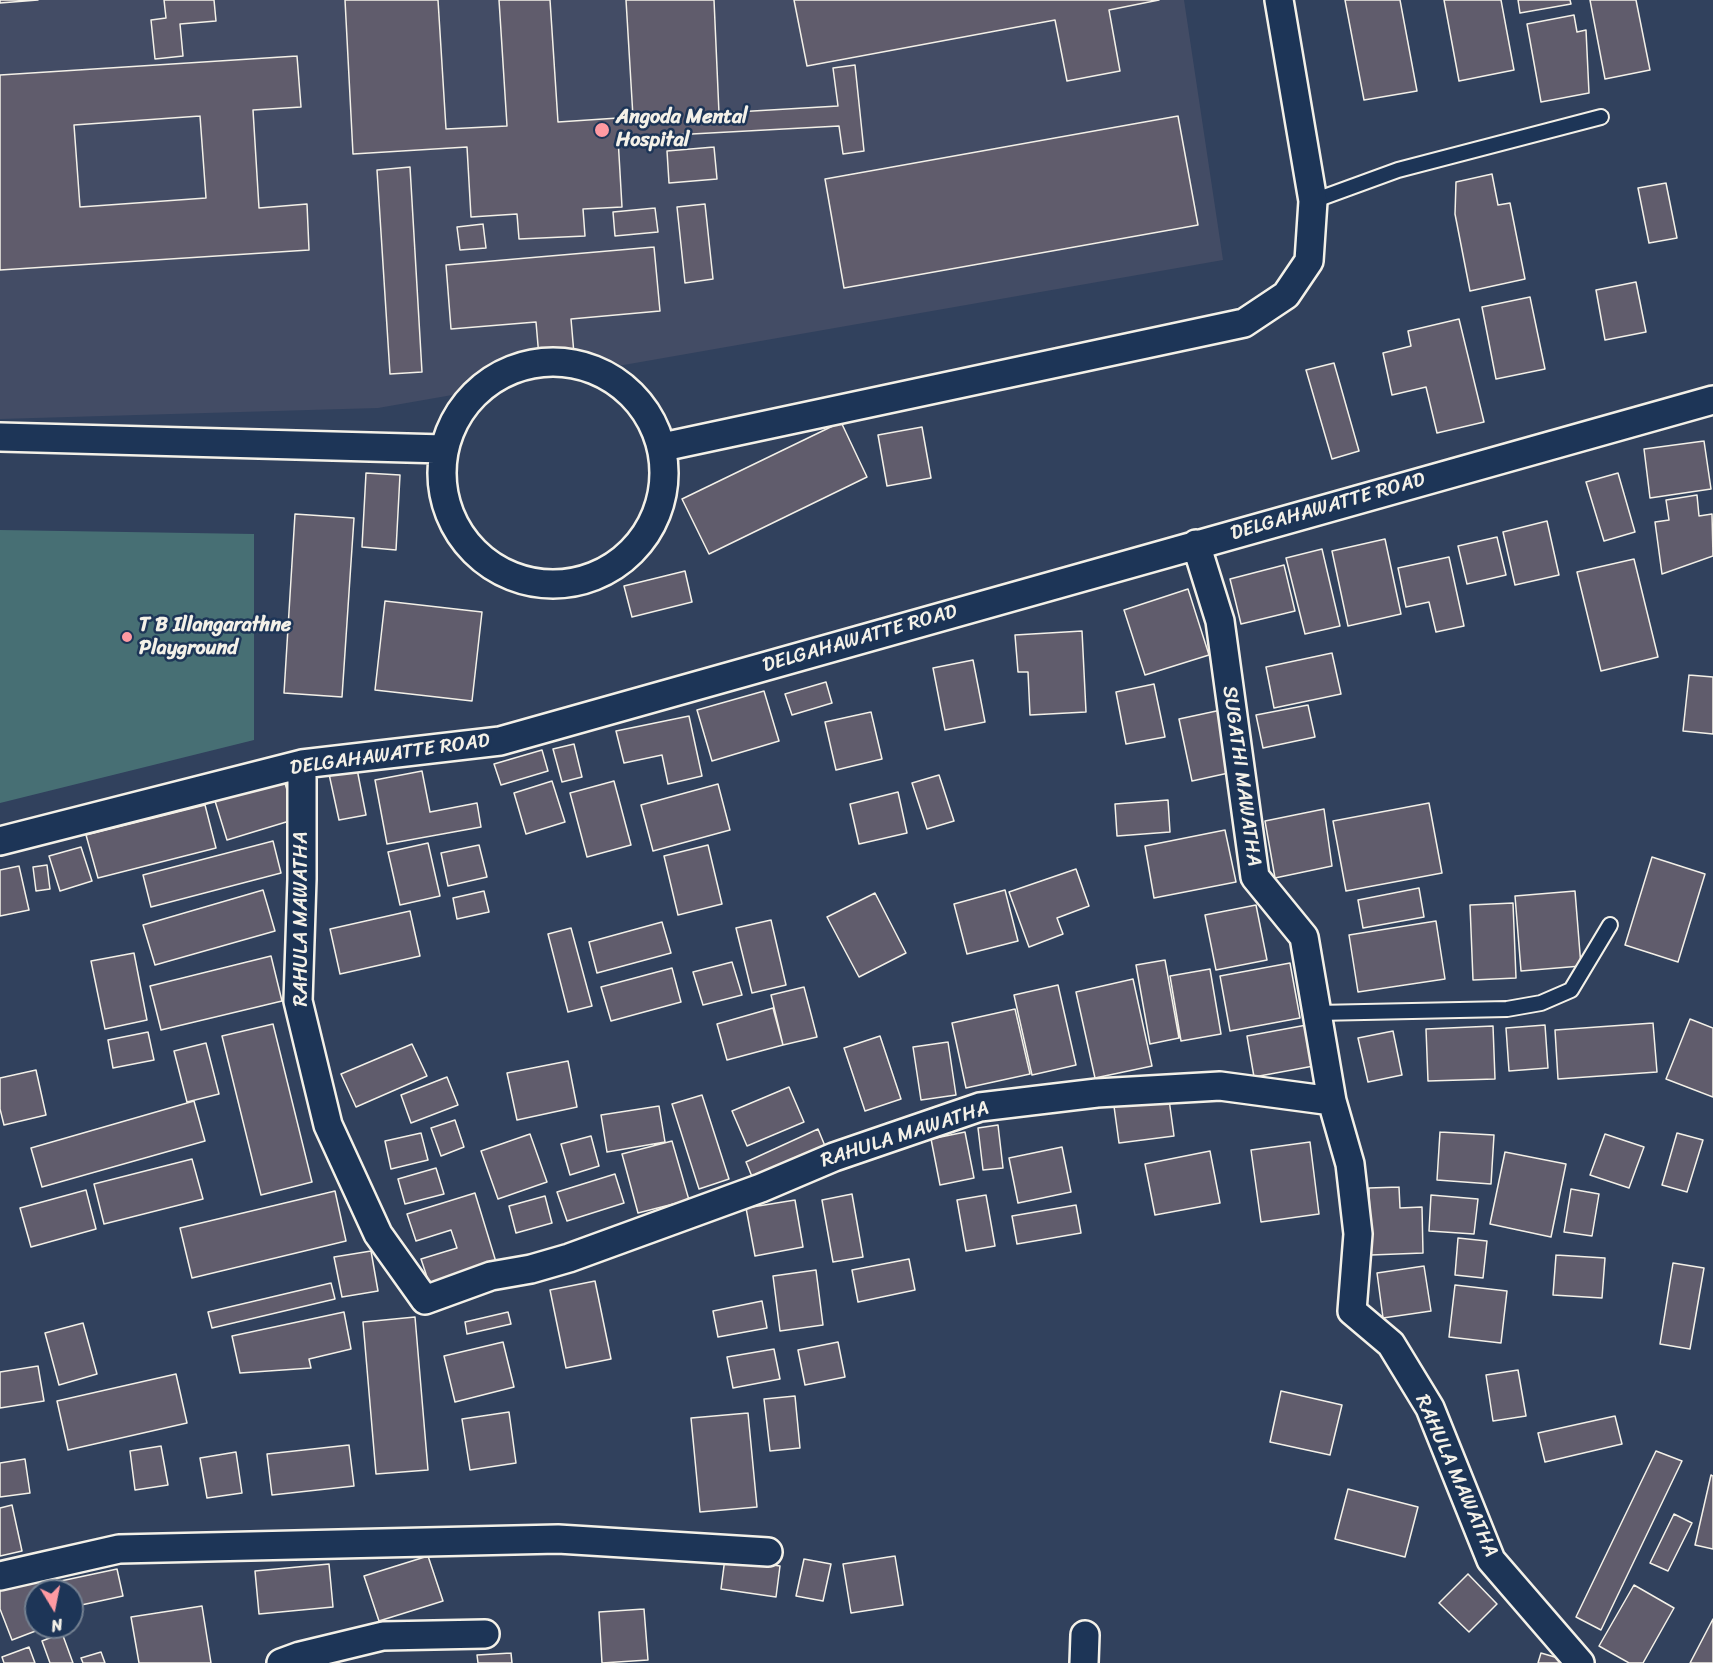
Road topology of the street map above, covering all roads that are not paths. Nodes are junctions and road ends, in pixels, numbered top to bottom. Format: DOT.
graph roads {
  1 [pos="1279,0"];
  2 [pos="1601,117"];
  3 [pos="1313,201"];
  4 [pos="1713,400"];
  5 [pos="0,437"];
  6 [pos="663,447"];
  7 [pos="444,449"];
  8 [pos="1196,544"];
  9 [pos="302,764"];
  10 [pos="0,841"];
  11 [pos="1610,925"];
  12 [pos="1317,1013"];
  13 [pos="1332,1101"];
  14 [pos="768,1552"];
  15 [pos="0,1576"];
  16 [pos="485,1634"];
  17 [pos="1085,1635"];
  18 [pos="281,1663"];
  19 [pos="1084,1663"];
  20 [pos="1580,1663"];
  1 -- 3 [label="street"];
  2 -- 3 [label="lane"];
  3 -- 6 [label="street"];
  4 -- 8 [label="street, DELGAHAWATTE ROAD"];
  5 -- 7 [label="street"];
  6 -- 7 [label="street"];
  6 -- 7 [label="street"];
  8 -- 9 [label="street, DELGAHAWATTE ROAD"];
  8 -- 12 [label="street, SUGATHI MAWATHA"];
  9 -- 10 [label="street, DELGAHAWATTE ROAD"];
  9 -- 13 [label="street, RAHULA MAWATHA"];
  11 -- 12 [label="lane"];
  12 -- 13 [label="street, SUGATHI MAWATHA"];
  13 -- 20 [label="street, RAHULA MAWATHA"];
  14 -- 15 [label="street"];
  16 -- 18 [label="street"];
  17 -- 19 [label="street"];
}
